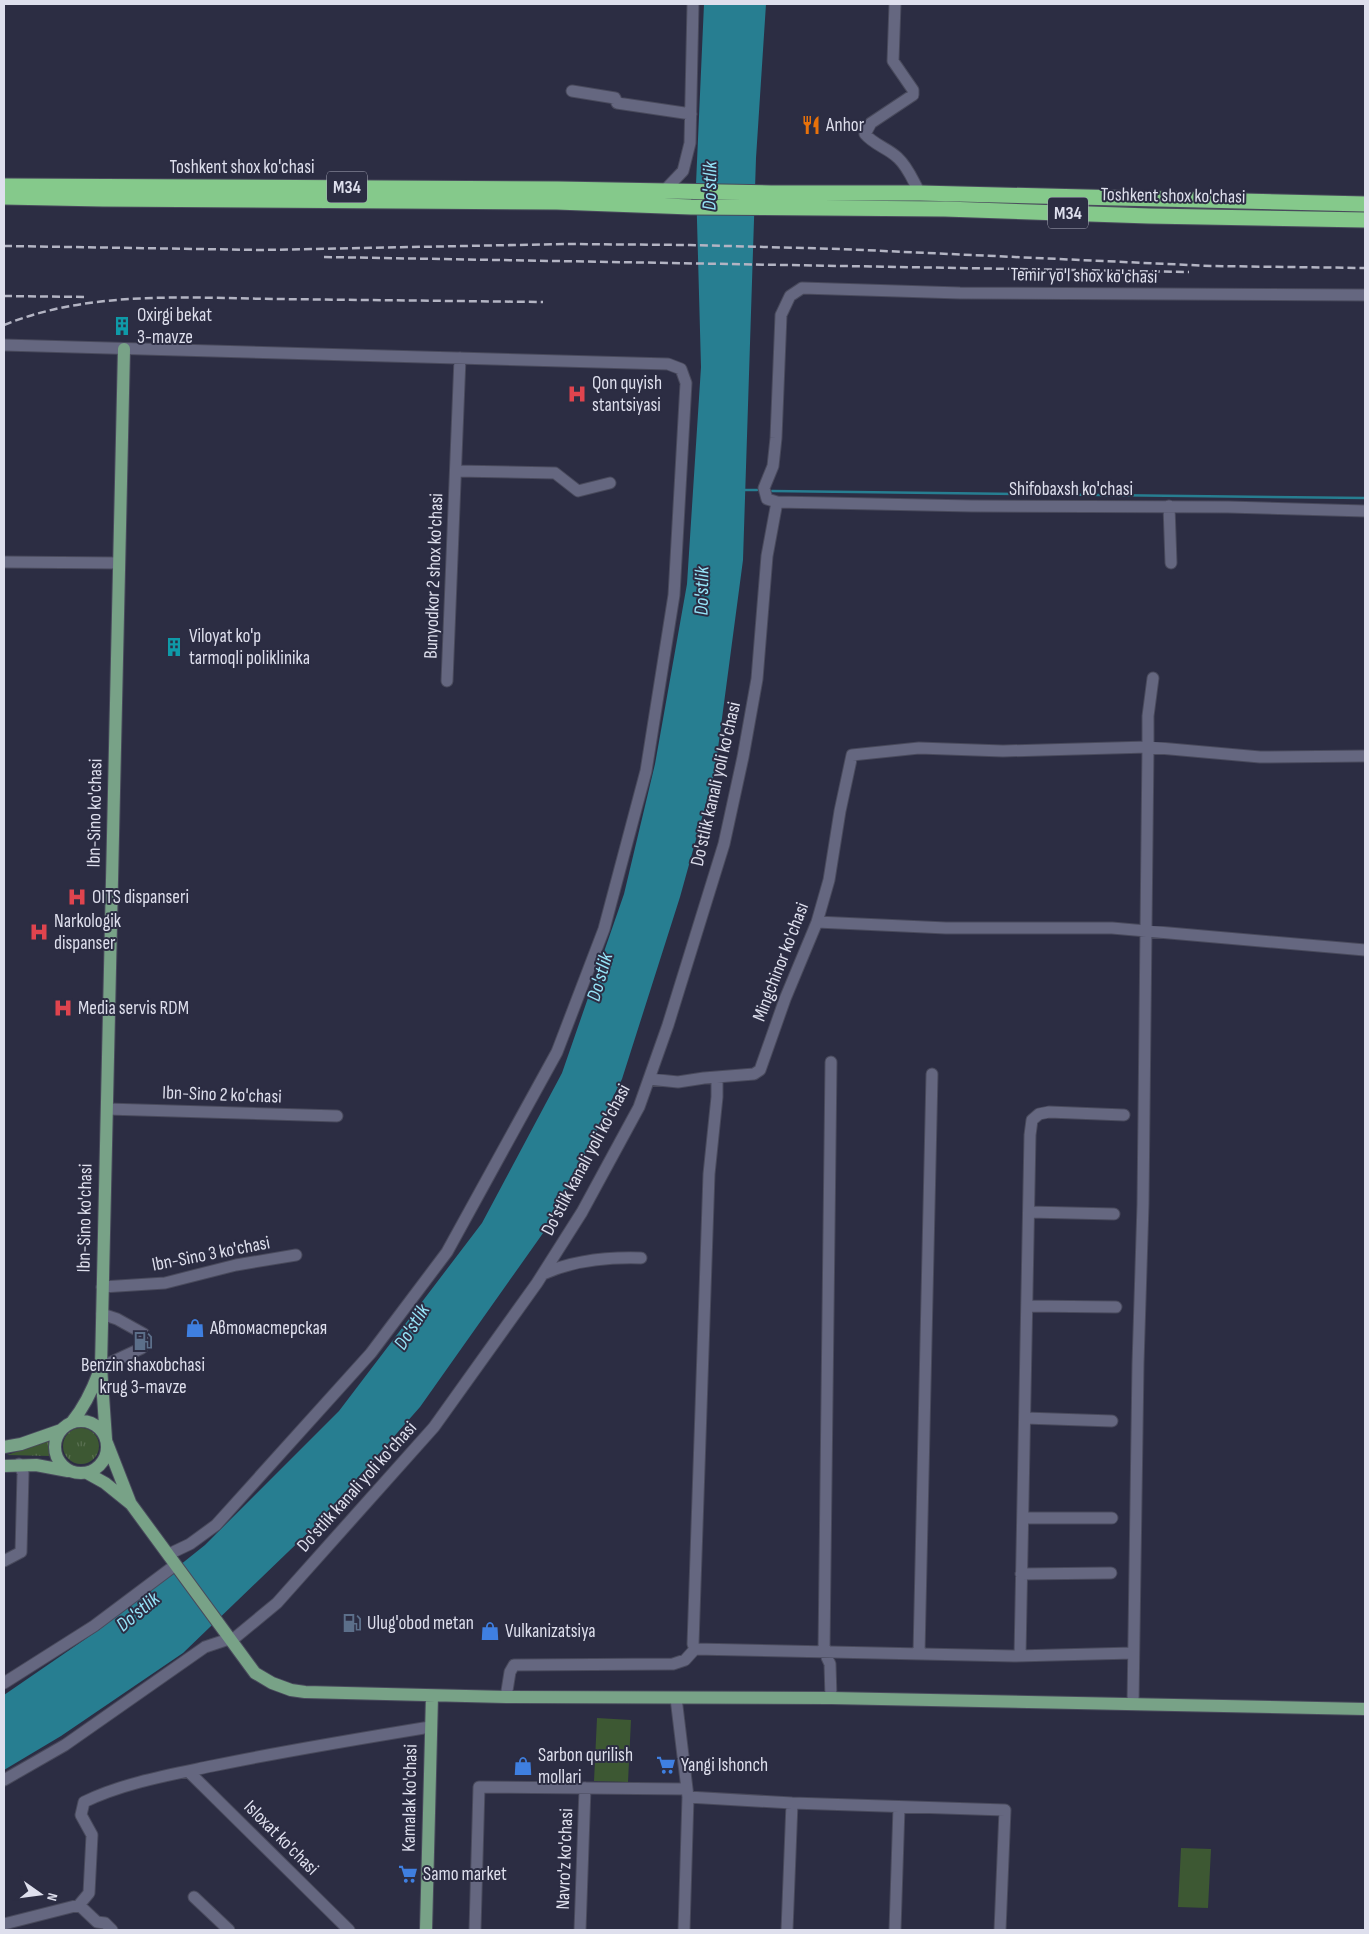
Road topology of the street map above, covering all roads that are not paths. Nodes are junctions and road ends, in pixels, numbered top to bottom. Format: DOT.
graph roads {
  1 [pos="693,4"];
  2 [pos="895,4"];
  3 [pos="572,91"];
  4 [pos="691,114"];
  5 [pos="4,186"];
  6 [pos="664,191"];
  7 [pos="920,193"];
  8 [pos="4,197"];
  9 [pos="691,199"];
  10 [pos="770,201"];
  11 [pos="1365,204"];
  12 [pos="1365,220"];
  13 [pos="1365,295"];
  14 [pos="4,345"];
  15 [pos="124,349"];
  16 [pos="460,358"];
  17 [pos="456,472"];
  18 [pos="610,483"];
  19 [pos="777,502"];
  20 [pos="1169,506"];
  21 [pos="1365,511"];
  22 [pos="4,562"];
  23 [pos="119,563"];
  24 [pos="1170,563"];
  25 [pos="1153,678"];
  26 [pos="447,681"];
  27 [pos="1148,747"];
  28 [pos="1365,756"];
  29 [pos="817,922"];
  30 [pos="1145,931"];
  31 [pos="1365,950"];
  32 [pos="831,1062"];
  33 [pos="932,1074"];
  34 [pos="716,1077"];
  35 [pos="649,1079"];
  36 [pos="107,1109"];
  37 [pos="1124,1115"];
  38 [pos="337,1116"];
  39 [pos="1028,1212"];
  40 [pos="1114,1214"];
  41 [pos="296,1255"];
  42 [pos="641,1258"];
  43 [pos="543,1274"];
  44 [pos="102,1287"];
  45 [pos="1027,1306"];
  46 [pos="1116,1307"];
  47 [pos="102,1314"];
  48 [pos="144,1334"];
  49 [pos="142,1348"];
  50 [pos="101,1367"];
  51 [pos="1025,1418"];
  52 [pos="1112,1421"];
  53 [pos="67,1426"];
  54 [pos="107,1441"];
  55 [pos="4,1447"];
  56 [pos="19,1464"];
  57 [pos="4,1466"];
  58 [pos="68,1471"];
  59 [pos="87,1473"];
  60 [pos="131,1504"];
  61 [pos="1023,1518"];
  62 [pos="1112,1518"];
  63 [pos="4,1552"];
  64 [pos="21,1552"];
  65 [pos="170,1560"];
  66 [pos="4,1561"];
  67 [pos="1022,1574"];
  68 [pos="1111,1574"];
  69 [pos="228,1637"];
  70 [pos="695,1649"];
  71 [pos="824,1651"];
  72 [pos="919,1653"];
  73 [pos="1133,1653"];
  74 [pos="1020,1656"];
  75 [pos="4,1683"];
  76 [pos="432,1696"];
  77 [pos="506,1697"];
  78 [pos="676,1698"];
  79 [pos="831,1698"];
  80 [pos="1133,1704"];
  81 [pos="1365,1709"];
  82 [pos="430,1726"];
  83 [pos="188,1771"];
  84 [pos="4,1780"];
  85 [pos="585,1788"];
  86 [pos="688,1793"];
  87 [pos="792,1803"];
  88 [pos="899,1807"];
  89 [pos="194,1897"];
  90 [pos="79,1905"];
  91 [pos="4,1924"];
  92 [pos="112,1930"];
  93 [pos="229,1930"];
  94 [pos="349,1930"];
  95 [pos="426,1930"];
  96 [pos="475,1930"];
  97 [pos="580,1930"];
  98 [pos="684,1930"];
  99 [pos="788,1930"];
  100 [pos="895,1930"];
  101 [pos="1000,1930"];
  1 -- 4 [label="street"];
  2 -- 7 [label="street"];
  3 -- 4 [label="street"];
  4 -- 6 [label="street"];
  5 -- 6 [label="highway, Toshkent shox ko'chasi / M34"];
  6 -- 9 [label="highway, Toshkent shox ko'chasi / M34"];
  7 -- 10 [label="highway, Toshkent shox ko'chasi / M34"];
  7 -- 11 [label="highway, Toshkent shox ko'chasi / M34"];
  8 -- 9 [label="highway, Toshkent shox ko'chasi / M34"];
  9 -- 10 [label="highway"];
  10 -- 12 [label="highway, Toshkent shox ko'chasi / M34"];
  13 -- 19 [label="street, Temir yo'l shox ko'chasi"];
  14 -- 15 [label="street"];
  15 -- 16 [label="street"];
  15 -- 23 [label="main road, Ibn-Sino ko'chasi"];
  16 -- 17 [label="street, Bunyodkor 2 shox ko'chasi"];
  16 -- 65 [label="street"];
  17 -- 18 [label="street, Bunyodkor 2 shox ko'chasi"];
  17 -- 26 [label="street, Bunyodkor 2 shox ko'chasi"];
  19 -- 20 [label="street, Shifobaxsh ko'chasi"];
  19 -- 35 [label="street, Do'stlik kanali yoli ko'chasi"];
  20 -- 21 [label="street, Shifobaxsh ko'chasi"];
  20 -- 24 [label="street"];
  22 -- 23 [label="street"];
  23 -- 36 [label="main road, Ibn-Sino ko'chasi"];
  25 -- 27 [label="street"];
  27 -- 28 [label="street"];
  27 -- 29 [label="street, Mingchinor ko'chasi"];
  27 -- 30 [label="street"];
  29 -- 30 [label="street"];
  29 -- 34 [label="street, Mingchinor ko'chasi"];
  30 -- 31 [label="street"];
  30 -- 73 [label="street"];
  32 -- 71 [label="street"];
  33 -- 72 [label="street"];
  34 -- 35 [label="street, Mingchinor ko'chasi"];
  34 -- 70 [label="street"];
  35 -- 43 [label="street, Do'stlik kanali yoli ko'chasi"];
  36 -- 38 [label="street, Ibn-Sino 2 ko'chasi"];
  36 -- 44 [label="main road, Ibn-Sino ko'chasi"];
  37 -- 39 [label="street"];
  39 -- 40 [label="street"];
  39 -- 45 [label="street"];
  41 -- 44 [label="street, Ibn-Sino 3 ko'chasi"];
  42 -- 43 [label="street"];
  43 -- 69 [label="street, Do'stlik kanali yoli ko'chasi"];
  44 -- 47 [label="main road, Ibn-Sino ko'chasi"];
  45 -- 46 [label="street"];
  45 -- 51 [label="street"];
  47 -- 48 [label="street"];
  47 -- 50 [label="main road, Ibn-Sino ko'chasi"];
  49 -- 50 [label="street"];
  50 -- 53 [label="main road"];
  50 -- 54 [label="main road"];
  51 -- 52 [label="street"];
  51 -- 61 [label="street"];
  53 -- 54 [label="main road"];
  53 -- 55 [label="main road"];
  53 -- 58 [label="main road"];
  54 -- 59 [label="main road"];
  54 -- 60 [label="main road"];
  56 -- 57 [label="main road"];
  56 -- 58 [label="main road"];
  56 -- 64 [label="street"];
  58 -- 59 [label="main road"];
  59 -- 60 [label="main road"];
  60 -- 65 [label="main road"];
  61 -- 62 [label="street"];
  61 -- 67 [label="street"];
  63 -- 64 [label="street"];
  64 -- 66 [label="street"];
  65 -- 69 [label="main road"];
  65 -- 75 [label="street"];
  67 -- 68 [label="street"];
  67 -- 74 [label="street"];
  69 -- 76 [label="main road"];
  69 -- 84 [label="street"];
  70 -- 71 [label="street"];
  70 -- 77 [label="street"];
  71 -- 72 [label="street"];
  71 -- 79 [label="street"];
  72 -- 74 [label="street"];
  73 -- 74 [label="street"];
  73 -- 80 [label="street"];
  76 -- 77 [label="main road"];
  76 -- 82 [label="main road, Kamalak ko'chasi"];
  77 -- 78 [label="main road"];
  78 -- 79 [label="main road"];
  78 -- 86 [label="street"];
  79 -- 80 [label="main road"];
  80 -- 81 [label="main road"];
  82 -- 83 [label="street"];
  82 -- 95 [label="main road, Kamalak ko'chasi"];
  83 -- 90 [label="street"];
  83 -- 94 [label="street, Isloxat ko'chasi"];
  85 -- 86 [label="street"];
  85 -- 96 [label="street"];
  85 -- 97 [label="street, Navro'z ko'chasi"];
  86 -- 87 [label="street"];
  86 -- 98 [label="street"];
  87 -- 88 [label="street"];
  87 -- 99 [label="street"];
  88 -- 100 [label="street"];
  88 -- 101 [label="street"];
  89 -- 93 [label="street"];
  90 -- 91 [label="street"];
  90 -- 92 [label="street"];
}
